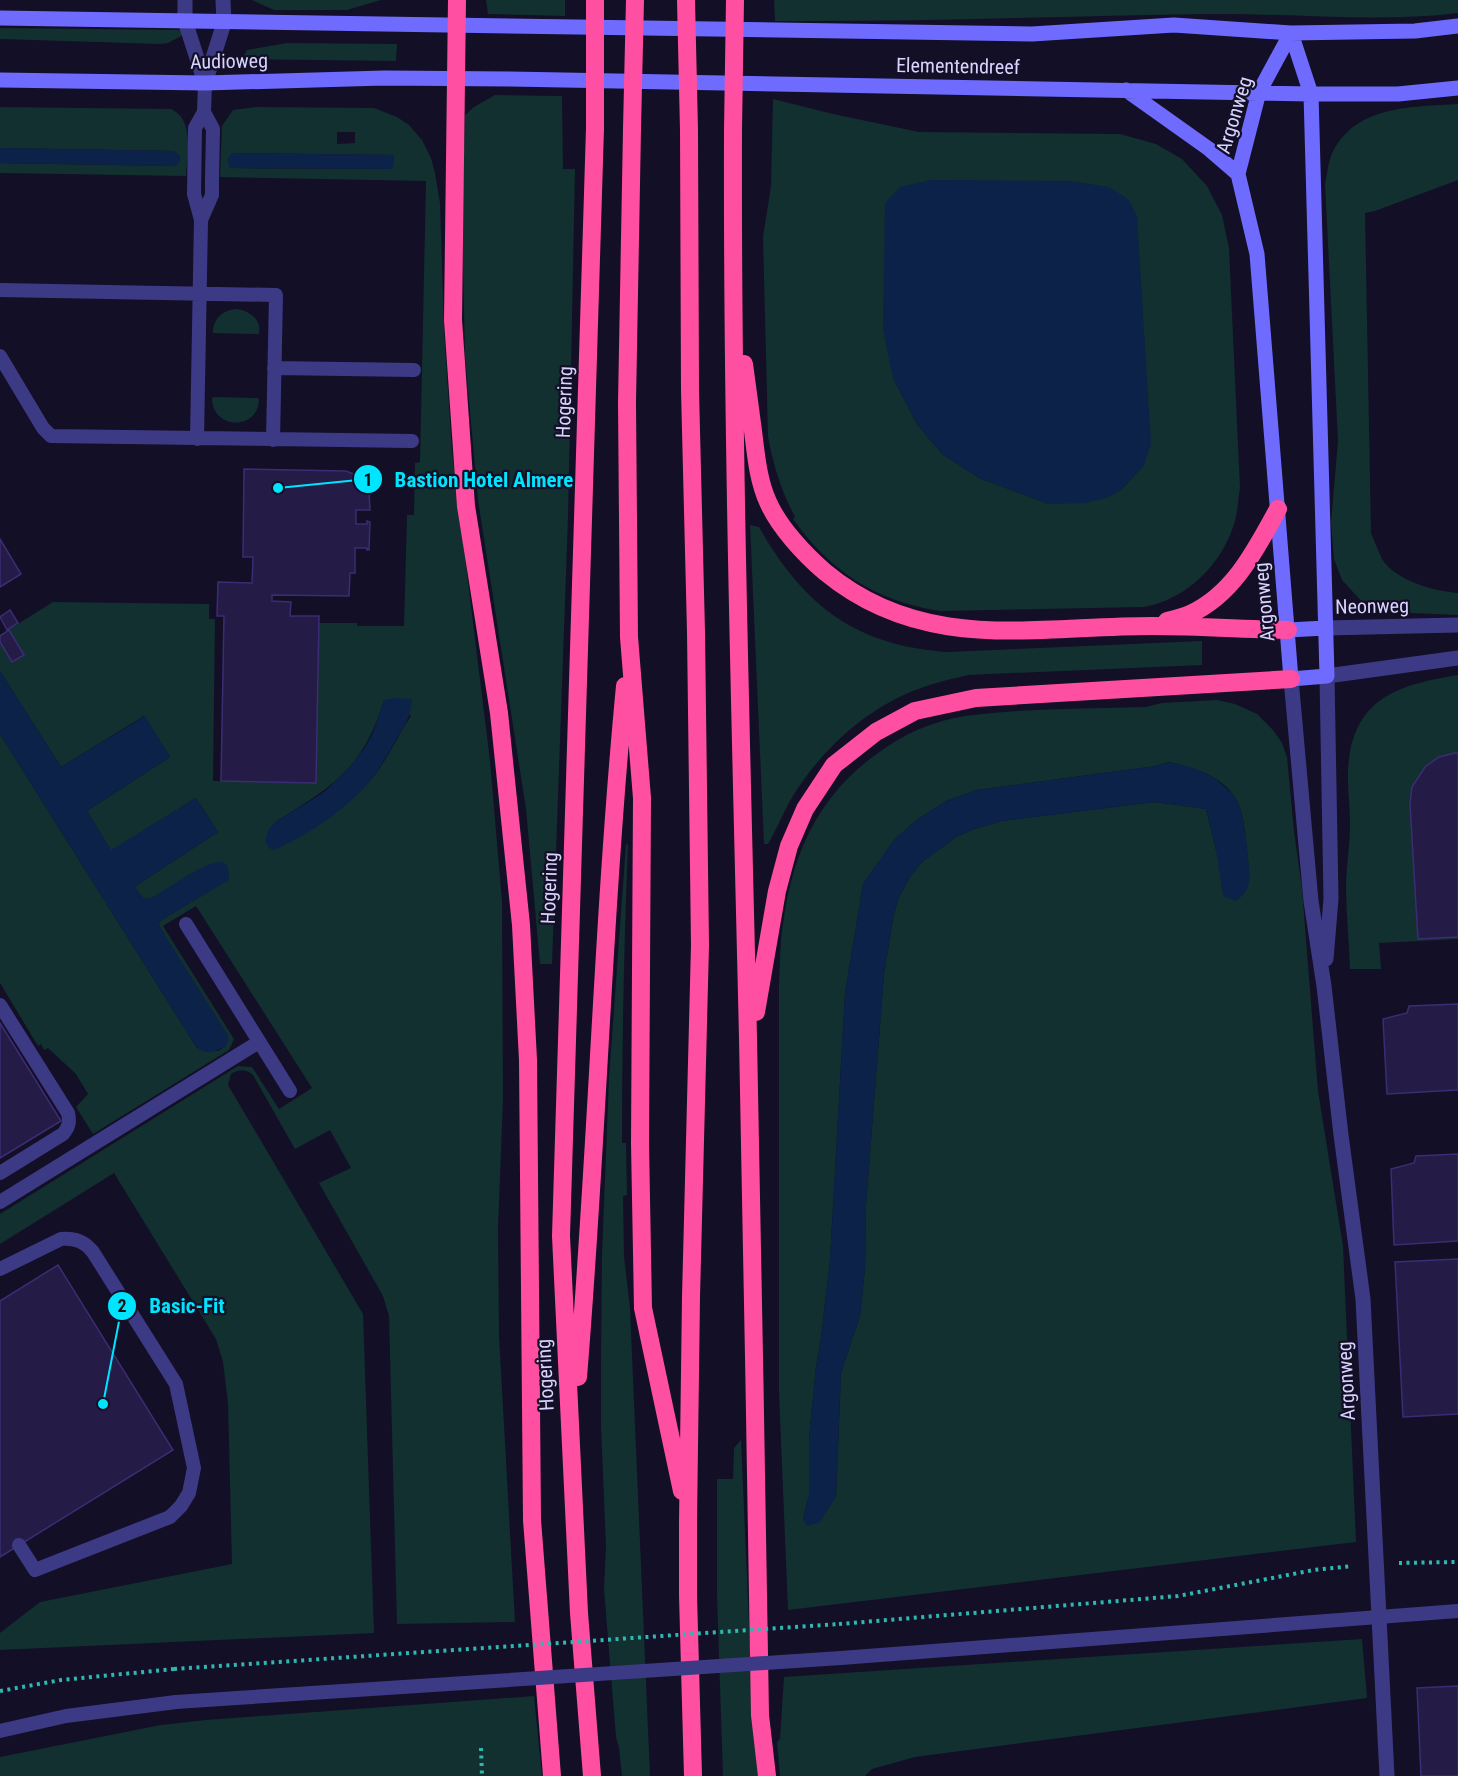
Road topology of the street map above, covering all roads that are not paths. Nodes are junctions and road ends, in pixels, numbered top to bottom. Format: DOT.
graph roads {
  1 [pos="185,0"];
  2 [pos="223,0"];
  3 [pos="457,0"];
  4 [pos="595,0"];
  5 [pos="635,0"];
  6 [pos="686,0"];
  7 [pos="735,0"];
  8 [pos="0,18"];
  9 [pos="185,21"];
  10 [pos="224,23"];
  11 [pos="457,25"];
  12 [pos="1458,26"];
  13 [pos="1291,33"];
  14 [pos="458,78"];
  15 [pos="0,80"];
  16 [pos="205,83"];
  17 [pos="1458,88"];
  18 [pos="1125,90"];
  19 [pos="1259,92"];
  20 [pos="1311,94"];
  21 [pos="1238,174"];
  22 [pos="732,285"];
  23 [pos="0,290"];
  24 [pos="200,294"];
  25 [pos="0,356"];
  26 [pos="274,368"];
  27 [pos="414,370"];
  28 [pos="197,439"];
  29 [pos="273,440"];
  30 [pos="412,441"];
  31 [pos="1278,509"];
  32 [pos="1458,625"];
  33 [pos="1151,626"];
  34 [pos="1325,628"];
  35 [pos="1288,630"];
  36 [pos="629,637"];
  37 [pos="1458,658"];
  38 [pos="1328,676"];
  39 [pos="1291,679"];
  40 [pos="186,924"];
  41 [pos="1324,986"];
  42 [pos="0,1005"];
  43 [pos="260,1042"];
  44 [pos="748,1052"];
  45 [pos="290,1091"];
  46 [pos="0,1173"];
  47 [pos="0,1202"];
  48 [pos="0,1269"];
  49 [pos="572,1452"];
  50 [pos="688,1522"];
  51 [pos="19,1545"];
  52 [pos="1458,1611"];
  53 [pos="1379,1617"];
  54 [pos="0,1731"];
  55 [pos="552,1776"];
  56 [pos="592,1776"];
  57 [pos="693,1776"];
  58 [pos="767,1776"];
  59 [pos="1387,1776"];
  1 -- 9 [label="street"];
  2 -- 10 [label="street"];
  3 -- 11 [label="highway"];
  4 -- 49 [label="highway, Hogering, bridge"];
  5 -- 36 [label="highway, bridge"];
  6 -- 50 [label="highway, bridge"];
  7 -- 22 [label="highway, bridge"];
  8 -- 9 [label="main road, Audioweg"];
  9 -- 10 [label="main road, Audioweg"];
  9 -- 16 [label="street"];
  10 -- 11 [label="main road, Audioweg"];
  10 -- 16 [label="street"];
  11 -- 13 [label="main road, Elementendreef"];
  11 -- 14 [label="highway"];
  12 -- 13 [label="main road, Elementendreef"];
  13 -- 19 [label="main road, Argonweg"];
  13 -- 20 [label="main road, Argonweg"];
  14 -- 16 [label="main road, Audioweg"];
  14 -- 18 [label="main road, Elementendreef"];
  14 -- 55 [label="highway"];
  15 -- 16 [label="main road, Audioweg"];
  16 -- 24 [label="lane"];
  17 -- 20 [label="main road, Elementendreef"];
  18 -- 19 [label="main road, Elementendreef"];
  18 -- 21 [label="main road"];
  19 -- 20 [label="main road, Elementendreef"];
  19 -- 21 [label="main road, Argonweg"];
  20 -- 34 [label="main road, Argonweg"];
  21 -- 31 [label="main road, Argonweg"];
  22 -- 33 [label="highway"];
  22 -- 44 [label="highway"];
  23 -- 24 [label="lane"];
  24 -- 26 [label="lane"];
  24 -- 28 [label="lane"];
  25 -- 28 [label="lane"];
  26 -- 27 [label="lane"];
  26 -- 29 [label="lane"];
  28 -- 29 [label="lane"];
  29 -- 30 [label="lane"];
  31 -- 33 [label="highway"];
  31 -- 35 [label="main road, Argonweg"];
  32 -- 34 [label="street, Neonweg"];
  33 -- 35 [label="highway"];
  34 -- 35 [label="main road, Neonweg"];
  34 -- 38 [label="main road, Argonweg"];
  35 -- 39 [label="main road, Argonweg"];
  36 -- 49 [label="highway"];
  36 -- 50 [label="highway"];
  37 -- 38 [label="street"];
  38 -- 39 [label="main road"];
  38 -- 41 [label="street, Argonweg"];
  39 -- 41 [label="street, Argonweg"];
  39 -- 44 [label="highway"];
  40 -- 43 [label="lane"];
  41 -- 53 [label="street, Argonweg"];
  42 -- 46 [label="lane"];
  43 -- 45 [label="lane"];
  43 -- 47 [label="lane"];
  44 -- 58 [label="highway"];
  48 -- 51 [label="lane"];
  49 -- 56 [label="highway, Hogering"];
  50 -- 57 [label="highway"];
  52 -- 53 [label="lane"];
  53 -- 54 [label="lane, bridge"];
  53 -- 59 [label="street, Argonweg"];
}
